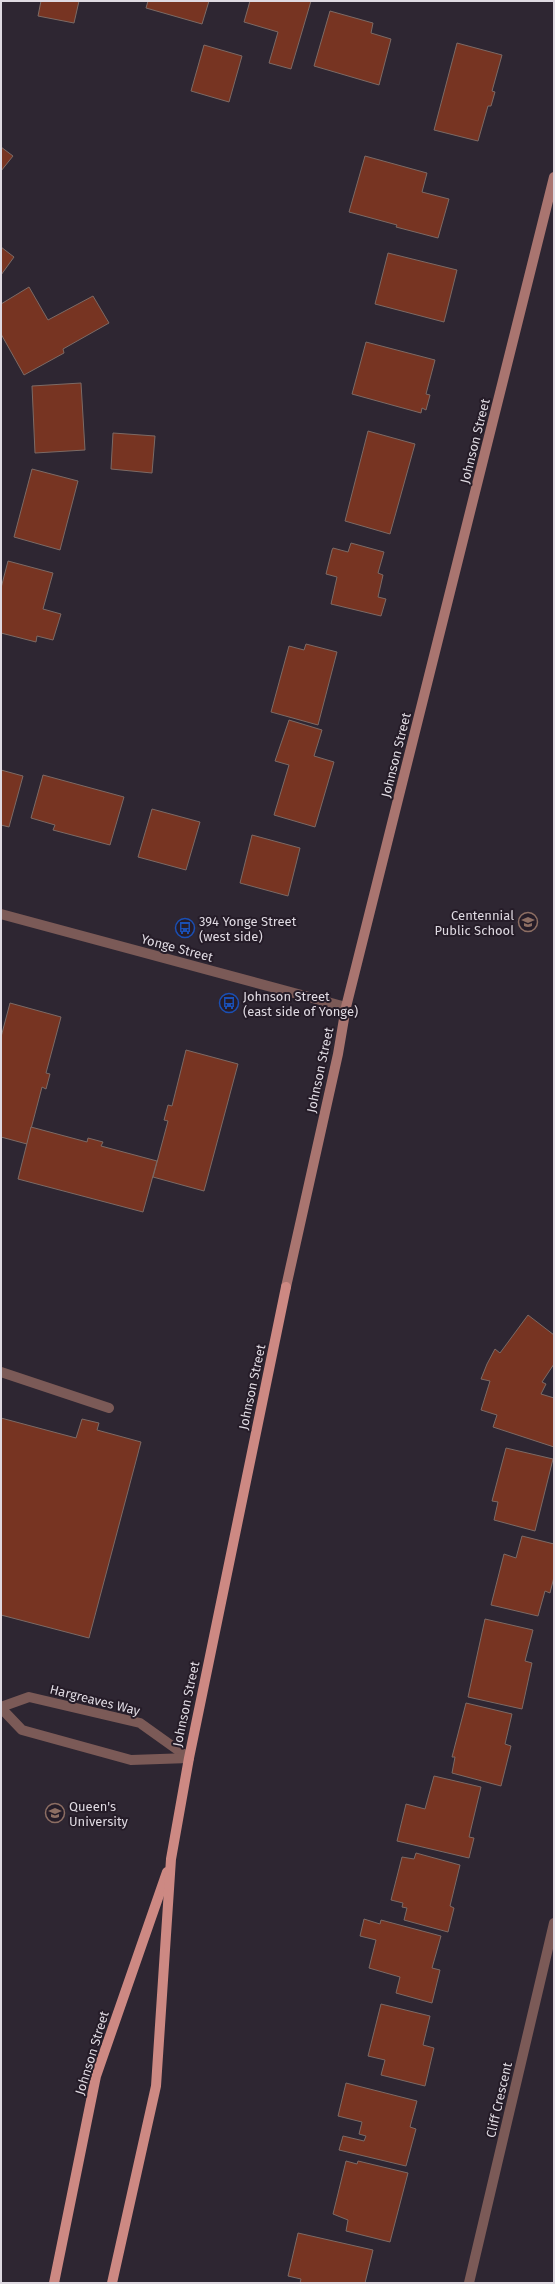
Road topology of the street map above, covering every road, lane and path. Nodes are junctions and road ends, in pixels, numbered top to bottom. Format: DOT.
graph roads {
  1 [pos="554,177"];
  2 [pos="1,914"];
  3 [pos="346,1007"];
  4 [pos="1,1372"];
  5 [pos="109,1408"];
  6 [pos="1,1707"];
  7 [pos="188,1758"];
  8 [pos="171,1859"];
  9 [pos="554,1923"];
  10 [pos="54,2283"];
  11 [pos="112,2283"];
  12 [pos="469,2283"];
  1 -- 3 [label="main road, Johnson Street"];
  2 -- 3 [label="street, Yonge Street"];
  3 -- 7 [label="main road, Johnson Street"];
  4 -- 5 [label="street"];
  6 -- 7 [label="street, Hargreaves Way"];
  6 -- 7 [label="street, Hargreaves Way"];
  7 -- 8 [label="main road, Johnson Street"];
  8 -- 10 [label="main road, Johnson Street"];
  8 -- 11 [label="main road, Johnson Street"];
  9 -- 12 [label="street, Cliff Crescent"];
}
